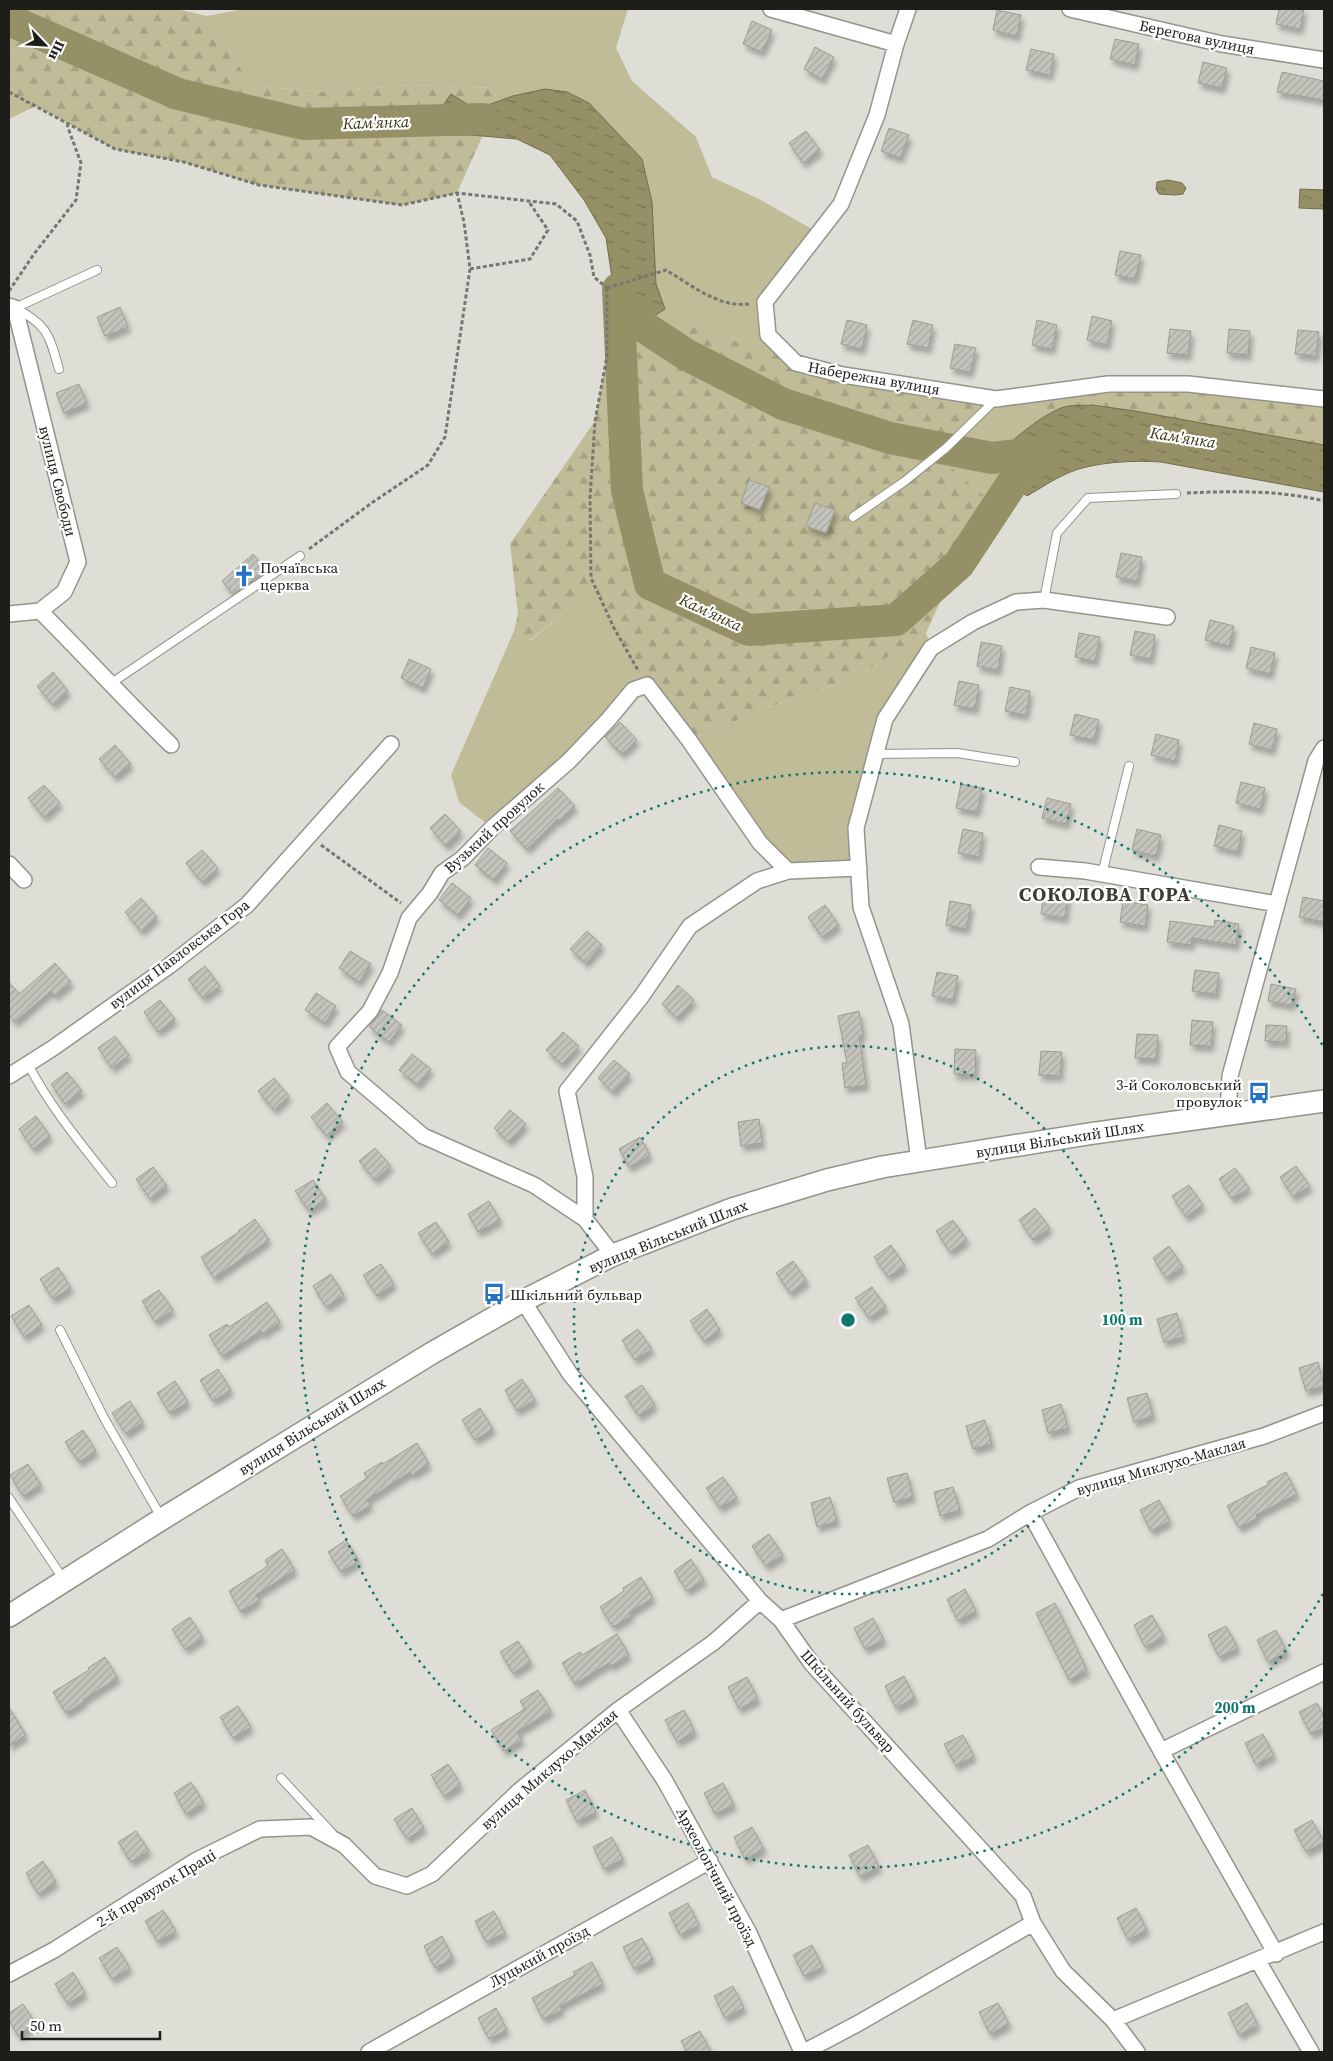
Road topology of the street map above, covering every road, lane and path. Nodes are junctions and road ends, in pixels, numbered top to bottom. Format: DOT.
graph roads {
  1 [pos="771,9"];
  2 [pos="908,9"];
  3 [pos="1070,9"];
  4 [pos="896,44"];
  5 [pos="1324,60"];
  6 [pos="9,92"];
  7 [pos="67,124"];
  8 [pos="457,193"];
  9 [pos="528,201"];
  10 [pos="470,269"];
  11 [pos="97,270"];
  12 [pos="607,288"];
  13 [pos="9,291"];
  14 [pos="765,302"];
  15 [pos="12,307"];
  16 [pos="58,368"];
  17 [pos="996,399"];
  18 [pos="1324,399"];
  19 [pos="1176,494"];
  20 [pos="1324,501"];
  21 [pos="853,517"];
  22 [pos="300,556"];
  23 [pos="1044,600"];
  24 [pos="40,611"];
  25 [pos="9,614"];
  26 [pos="1167,617"];
  27 [pos="110,684"];
  28 [pos="646,685"];
  29 [pos="391,744"];
  30 [pos="171,745"];
  31 [pos="1324,748"];
  32 [pos="876,754"];
  33 [pos="1015,762"];
  34 [pos="1129,766"];
  35 [pos="309,836"];
  36 [pos="9,864"];
  37 [pos="1039,867"];
  38 [pos="859,868"];
  39 [pos="788,871"];
  40 [pos="1102,874"];
  41 [pos="24,880"];
  42 [pos="1277,904"];
  43 [pos="414,912"];
  44 [pos="28,1064"];
  45 [pos="9,1076"];
  46 [pos="1324,1101"];
  47 [pos="1228,1115"];
  48 [pos="918,1161"];
  49 [pos="112,1182"];
  50 [pos="585,1219"];
  51 [pos="613,1255"];
  52 [pos="522,1301"];
  53 [pos="60,1330"];
  54 [pos="1324,1413"];
  55 [pos="9,1498"];
  56 [pos="1030,1513"];
  57 [pos="162,1519"];
  58 [pos="65,1581"];
  59 [pos="760,1601"];
  60 [pos="9,1616"];
  61 [pos="781,1620"];
  62 [pos="1324,1672"];
  63 [pos="618,1710"];
  64 [pos="1161,1751"];
  65 [pos="281,1778"];
  66 [pos="311,1826"];
  67 [pos="344,1845"];
  68 [pos="710,1861"];
  69 [pos="1033,1923"];
  70 [pos="1324,1932"];
  71 [pos="1276,1954"];
  72 [pos="1258,1961"];
  73 [pos="9,1974"];
  74 [pos="1113,2020"];
  75 [pos="369,2052"];
  76 [pos="803,2052"];
  77 [pos="1137,2052"];
  78 [pos="1311,2052"];
  1 -- 4 [label="street"];
  2 -- 4 [label="street"];
  3 -- 5 [label="street, Берегова вулиця"];
  4 -- 14 [label="street"];
  6 -- 7 [label="path"];
  7 -- 8 [label="path"];
  7 -- 13 [label="path"];
  8 -- 9 [label="path"];
  8 -- 10 [label="path"];
  9 -- 10 [label="path"];
  9 -- 12 [label="path"];
  10 -- 22 [label="path"];
  11 -- 15 [label="lane"];
  12 -- 14 [label="path"];
  12 -- 28 [label="path"];
  14 -- 17 [label="street, Набережна вулиця"];
  15 -- 16 [label="lane"];
  15 -- 24 [label="street, вулиця Свободи"];
  17 -- 18 [label="street, Набережна вулиця"];
  17 -- 21 [label="lane"];
  19 -- 20 [label="path"];
  19 -- 23 [label="lane"];
  22 -- 27 [label="lane"];
  23 -- 26 [label="street"];
  23 -- 32 [label="street"];
  24 -- 25 [label="street"];
  24 -- 27 [label="street"];
  27 -- 30 [label="street"];
  28 -- 39 [label="street"];
  28 -- 43 [label="street, Вузький провулок"];
  29 -- 35 [label="street, вулиця Павловська Гора"];
  31 -- 42 [label="street"];
  32 -- 33 [label="lane"];
  32 -- 38 [label="street"];
  34 -- 40 [label="lane"];
  35 -- 43 [label="path"];
  35 -- 44 [label="street, вулиця Павловська Гора"];
  36 -- 41 [label="street"];
  37 -- 40 [label="street"];
  38 -- 39 [label="street"];
  38 -- 48 [label="street"];
  39 -- 50 [label="street"];
  40 -- 42 [label="street"];
  42 -- 47 [label="street"];
  43 -- 50 [label="street, Вузький провулок"];
  44 -- 45 [label="street, вулиця Павловська Гора"];
  44 -- 49 [label="lane"];
  46 -- 47 [label="street, вулиця Вільський Шлях"];
  47 -- 48 [label="street, вулиця Вільський Шлях"];
  48 -- 51 [label="street, вулиця Вільський Шлях"];
  50 -- 51 [label="street, Вузький провулок"];
  51 -- 52 [label="street, вулиця Вільський Шлях"];
  52 -- 57 [label="street, вулиця Вільський Шлях"];
  52 -- 59 [label="street, Шкільний бульвар"];
  53 -- 57 [label="lane"];
  54 -- 56 [label="street, вулиця Миклухо-Маклая"];
  55 -- 58 [label="lane"];
  56 -- 61 [label="street, вулиця Миклухо-Маклая"];
  56 -- 64 [label="street"];
  57 -- 58 [label="street, вулиця Вільський Шлях"];
  58 -- 60 [label="street, вулиця Вільський Шлях"];
  59 -- 61 [label="street, Шкільний бульвар"];
  59 -- 63 [label="street, вулиця Миклухо-Маклая"];
  61 -- 69 [label="street, Шкільний бульвар"];
  62 -- 64 [label="street"];
  63 -- 67 [label="street, вулиця Миклухо-Маклая"];
  63 -- 68 [label="street, Археологічний проїзд"];
  64 -- 71 [label="street"];
  65 -- 67 [label="lane"];
  66 -- 67 [label="street, вулиця Миклухо-Маклая"];
  66 -- 73 [label="street, 2-й провулок Праці"];
  68 -- 75 [label="street, Луцький проїзд"];
  68 -- 76 [label="street, Археологічний проїзд"];
  69 -- 74 [label="street, Шкільний бульвар"];
  69 -- 76 [label="street"];
  70 -- 71 [label="street"];
  71 -- 72 [label="street"];
  72 -- 74 [label="street"];
  72 -- 78 [label="street"];
  74 -- 77 [label="street, Шкільний бульвар"];
}
